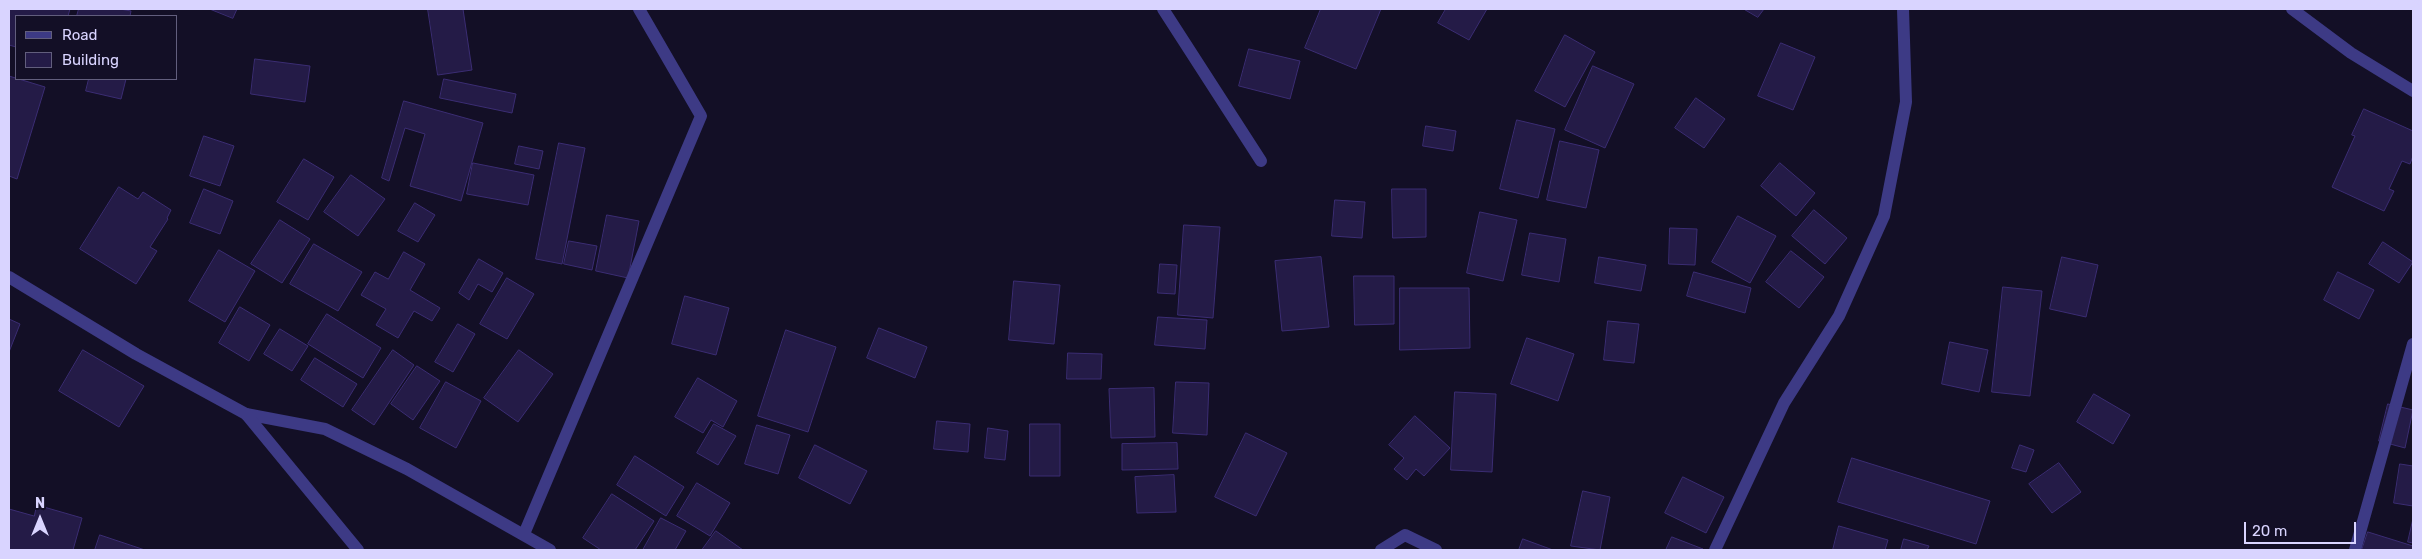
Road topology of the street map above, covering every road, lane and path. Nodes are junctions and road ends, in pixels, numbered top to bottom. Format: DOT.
graph roads {
  1 [pos="639,9"];
  2 [pos="1163,9"];
  3 [pos="1902,9"];
  4 [pos="2292,9"];
  5 [pos="2413,91"];
  6 [pos="1261,161"];
  7 [pos="9,277"];
  8 [pos="2413,344"];
  9 [pos="246,414"];
  10 [pos="524,534"];
  11 [pos="358,550"];
  12 [pos="550,550"];
  13 [pos="1381,550"];
  14 [pos="1436,550"];
  15 [pos="1715,550"];
  16 [pos="2355,550"];
  1 -- 10 [label="street"];
  2 -- 6 [label="street"];
  3 -- 15 [label="street"];
  4 -- 5 [label="street"];
  7 -- 9 [label="street"];
  8 -- 16 [label="street"];
  9 -- 10 [label="street"];
  9 -- 11 [label="street"];
  10 -- 12 [label="street"];
  13 -- 14 [label="street"];
}
